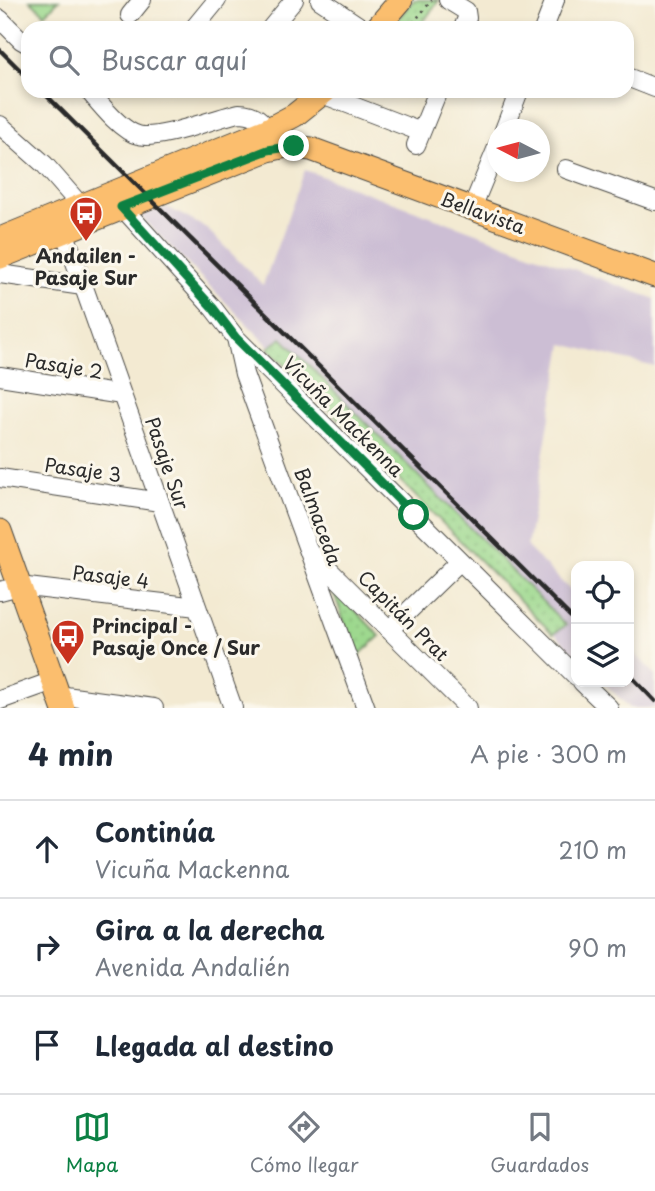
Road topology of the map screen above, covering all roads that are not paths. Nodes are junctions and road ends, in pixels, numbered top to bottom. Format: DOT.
graph roads {
  1 [pos="142,0"];
  2 [pos="217,0"];
  3 [pos="294,0"];
  4 [pos="320,0"];
  5 [pos="401,0"];
  6 [pos="448,0"];
  7 [pos="555,0"];
  8 [pos="130,15"];
  9 [pos="0,19"];
  10 [pos="200,21"];
  11 [pos="277,21"];
  12 [pos="352,21"];
  13 [pos="383,21"];
  14 [pos="466,21"];
  15 [pos="547,21"];
  16 [pos="21,40"];
  17 [pos="634,80"];
  18 [pos="655,88"];
  19 [pos="95,98"];
  20 [pos="317,98"];
  21 [pos="320,98"];
  22 [pos="333,98"];
  23 [pos="435,98"];
  24 [pos="516,98"];
  25 [pos="508,119"];
  26 [pos="0,125"];
  27 [pos="267,130"];
  28 [pos="312,149"];
  29 [pos="566,169"];
  30 [pos="487,172"];
  31 [pos="655,201"];
  32 [pos="81,205"];
  33 [pos="121,207"];
  34 [pos="472,208"];
  35 [pos="64,231"];
  36 [pos="0,239"];
  37 [pos="0,257"];
  38 [pos="0,274"];
  39 [pos="655,276"];
  40 [pos="83,285"];
  41 [pos="236,338"];
  42 [pos="0,376"];
  43 [pos="122,395"];
  44 [pos="0,478"];
  45 [pos="160,502"];
  46 [pos="0,531"];
  47 [pos="310,551"];
  48 [pos="460,561"];
  49 [pos="10,588"];
  50 [pos="197,607"];
  51 [pos="389,630"];
  52 [pos="571,671"];
  53 [pos="587,687"];
  54 [pos="58,695"];
  55 [pos="0,700"];
  56 [pos="155,708"];
  57 [pos="233,708"];
  58 [pos="366,708"];
  59 [pos="468,708"];
  60 [pos="609,708"];
  1 -- 8 [label="street"];
  2 -- 10 [label="street"];
  3 -- 11 [label="street"];
  4 -- 12 [label="street"];
  5 -- 13 [label="main road"];
  6 -- 14 [label="street"];
  7 -- 15 [label="street"];
  9 -- 16 [label="street"];
  17 -- 18 [label="street"];
  19 -- 27 [label="street"];
  20 -- 27 [label="main road"];
  21 -- 28 [label="main road"];
  22 -- 23 [label="street"];
  24 -- 25 [label="street"];
  26 -- 32 [label="street"];
  27 -- 32 [label="main road"];
  28 -- 33 [label="main road, Bellavista"];
  28 -- 34 [label="main road, Bellavista"];
  29 -- 31 [label="street"];
  30 -- 34 [label="street"];
  32 -- 36 [label="main road"];
  33 -- 35 [label="main road, Bellavista"];
  33 -- 41 [label="street, Vicuña Mackenna"];
  34 -- 39 [label="main road, Bellavista"];
  35 -- 37 [label="main road, Bellavista"];
  35 -- 40 [label="street, Pasaje Sur"];
  38 -- 40 [label="street"];
  40 -- 43 [label="street, Pasaje Sur"];
  41 -- 47 [label="street, Balmaceda"];
  41 -- 48 [label="street, Vicuña Mackenna"];
  42 -- 43 [label="street, Pasaje 2"];
  43 -- 45 [label="street, Pasaje Sur"];
  44 -- 45 [label="street, Pasaje 3"];
  45 -- 50 [label="street, Pasaje Sur"];
  46 -- 49 [label="main road"];
  47 -- 51 [label="street, Capitán Prat"];
  47 -- 58 [label="street, Balmaceda"];
  48 -- 51 [label="street"];
  48 -- 52 [label="street, Vicuña Mackenna"];
  49 -- 50 [label="street, Pasaje 4"];
  49 -- 54 [label="main road"];
  50 -- 57 [label="street, Pasaje Sur"];
  51 -- 59 [label="street, Capitán Prat"];
  53 -- 60 [label="street"];
  54 -- 55 [label="street"];
  54 -- 56 [label="street"];
}
